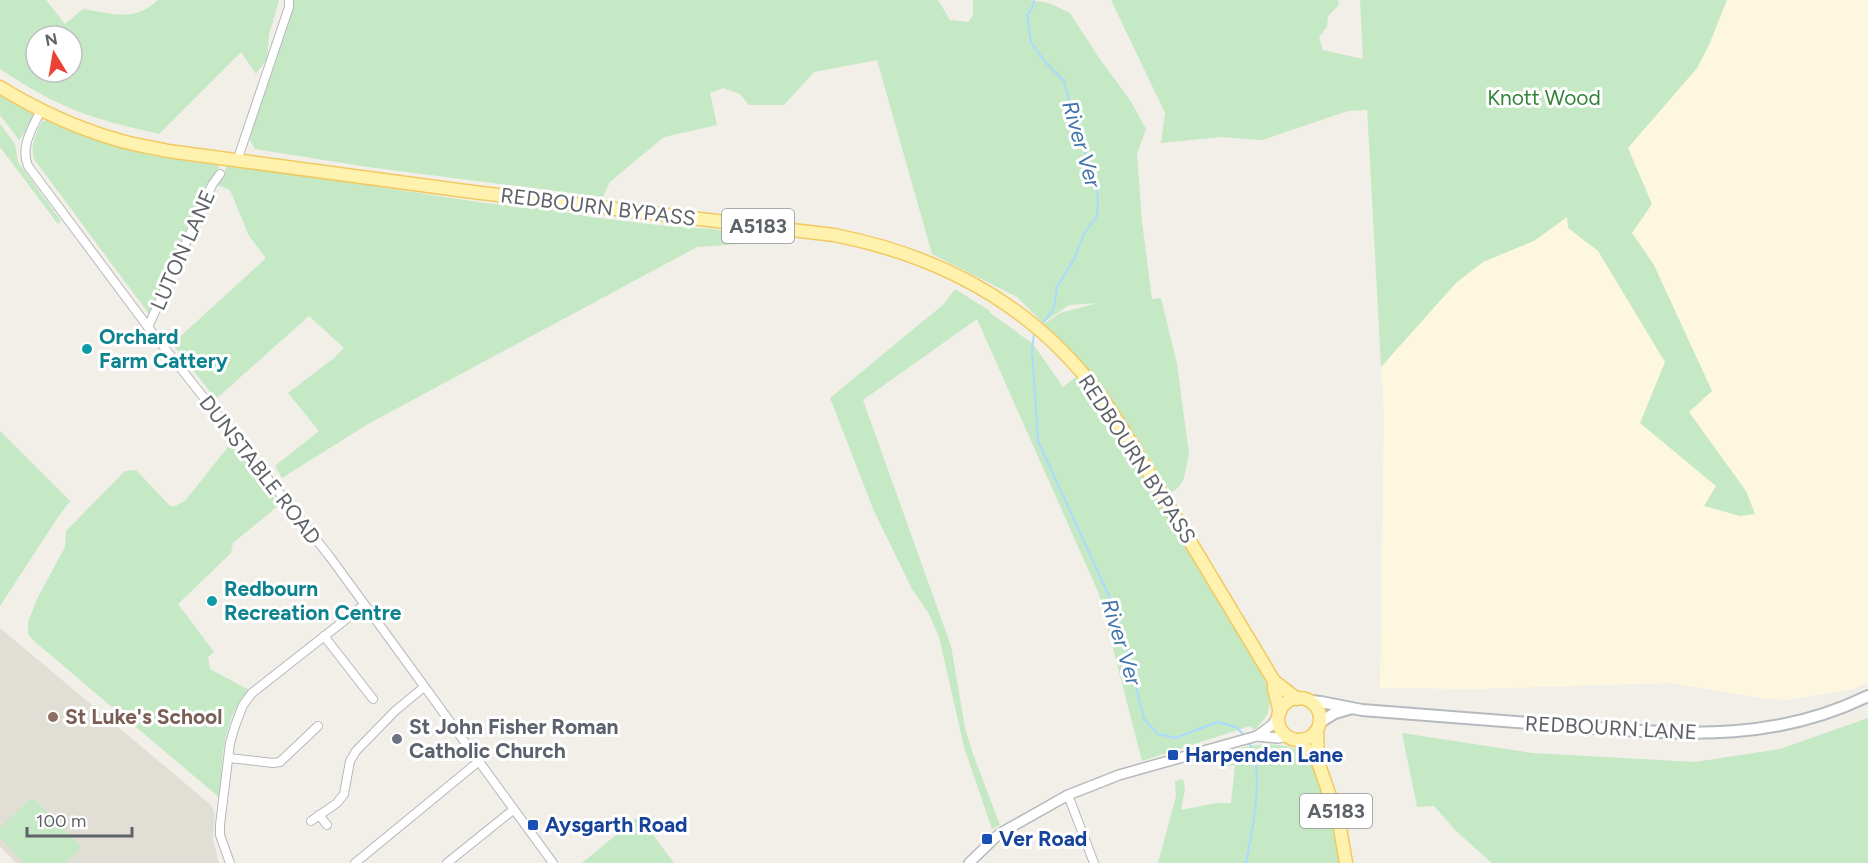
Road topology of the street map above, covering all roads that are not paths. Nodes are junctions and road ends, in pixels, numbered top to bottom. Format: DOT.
graph roads {
  1 [pos="289,0"];
  2 [pos="0,87"];
  3 [pos="41,110"];
  4 [pos="237,161"];
  5 [pos="220,174"];
  6 [pos="148,327"];
  7 [pos="364,605"];
  8 [pos="324,636"];
  9 [pos="1274,681"];
  10 [pos="424,687"];
  11 [pos="1868,696"];
  12 [pos="373,699"];
  13 [pos="1297,699"];
  14 [pos="1310,701"];
  15 [pos="1349,709"];
  16 [pos="1280,714"];
  17 [pos="318,726"];
  18 [pos="1318,727"];
  19 [pos="1254,737"];
  20 [pos="1293,738"];
  21 [pos="228,758"];
  22 [pos="478,762"];
  23 [pos="1318,762"];
  24 [pos="1068,795"];
  25 [pos="513,810"];
  26 [pos="319,815"];
  27 [pos="311,821"];
  28 [pos="327,825"];
  29 [pos="230,863"];
  30 [pos="355,863"];
  31 [pos="447,863"];
  32 [pos="553,863"];
  33 [pos="969,863"];
  34 [pos="1094,863"];
  35 [pos="1347,863"];
  1 -- 4 [label="street"];
  2 -- 3 [label="main road, A5183"];
  3 -- 4 [label="main road, REDBOURN BYPASS / A5183"];
  3 -- 6 [label="street, DUNSTABLE ROAD"];
  4 -- 9 [label="main road, REDBOURN BYPASS / A5183"];
  5 -- 6 [label="street, LUTON LANE"];
  6 -- 7 [label="street, DUNSTABLE ROAD"];
  7 -- 8 [label="street"];
  7 -- 10 [label="street, DUNSTABLE ROAD"];
  8 -- 12 [label="street"];
  8 -- 21 [label="street"];
  9 -- 13 [label="main road, REDBOURN BYPASS / A5183"];
  9 -- 16 [label="main road, REDBOURN BYPASS / A5183"];
  10 -- 22 [label="street, DUNSTABLE ROAD"];
  10 -- 26 [label="street"];
  11 -- 15 [label="main road, REDBOURN LANE"];
  13 -- 14 [label="main road"];
  13 -- 16 [label="main road"];
  14 -- 15 [label="main road, REDBOURN LANE"];
  14 -- 18 [label="main road"];
  15 -- 18 [label="main road, REDBOURN LANE"];
  16 -- 19 [label="street"];
  16 -- 20 [label="main road"];
  17 -- 21 [label="street"];
  18 -- 20 [label="main road"];
  18 -- 23 [label="main road, A5183"];
  19 -- 20 [label="street"];
  19 -- 24 [label="street"];
  20 -- 23 [label="main road, A5183"];
  21 -- 29 [label="street"];
  22 -- 25 [label="street, DUNSTABLE ROAD"];
  22 -- 30 [label="street"];
  23 -- 35 [label="main road, A5183"];
  24 -- 33 [label="street"];
  24 -- 34 [label="street"];
  25 -- 31 [label="street"];
  25 -- 32 [label="street, DUNSTABLE ROAD"];
  26 -- 27 [label="street"];
  26 -- 28 [label="street"];
}
